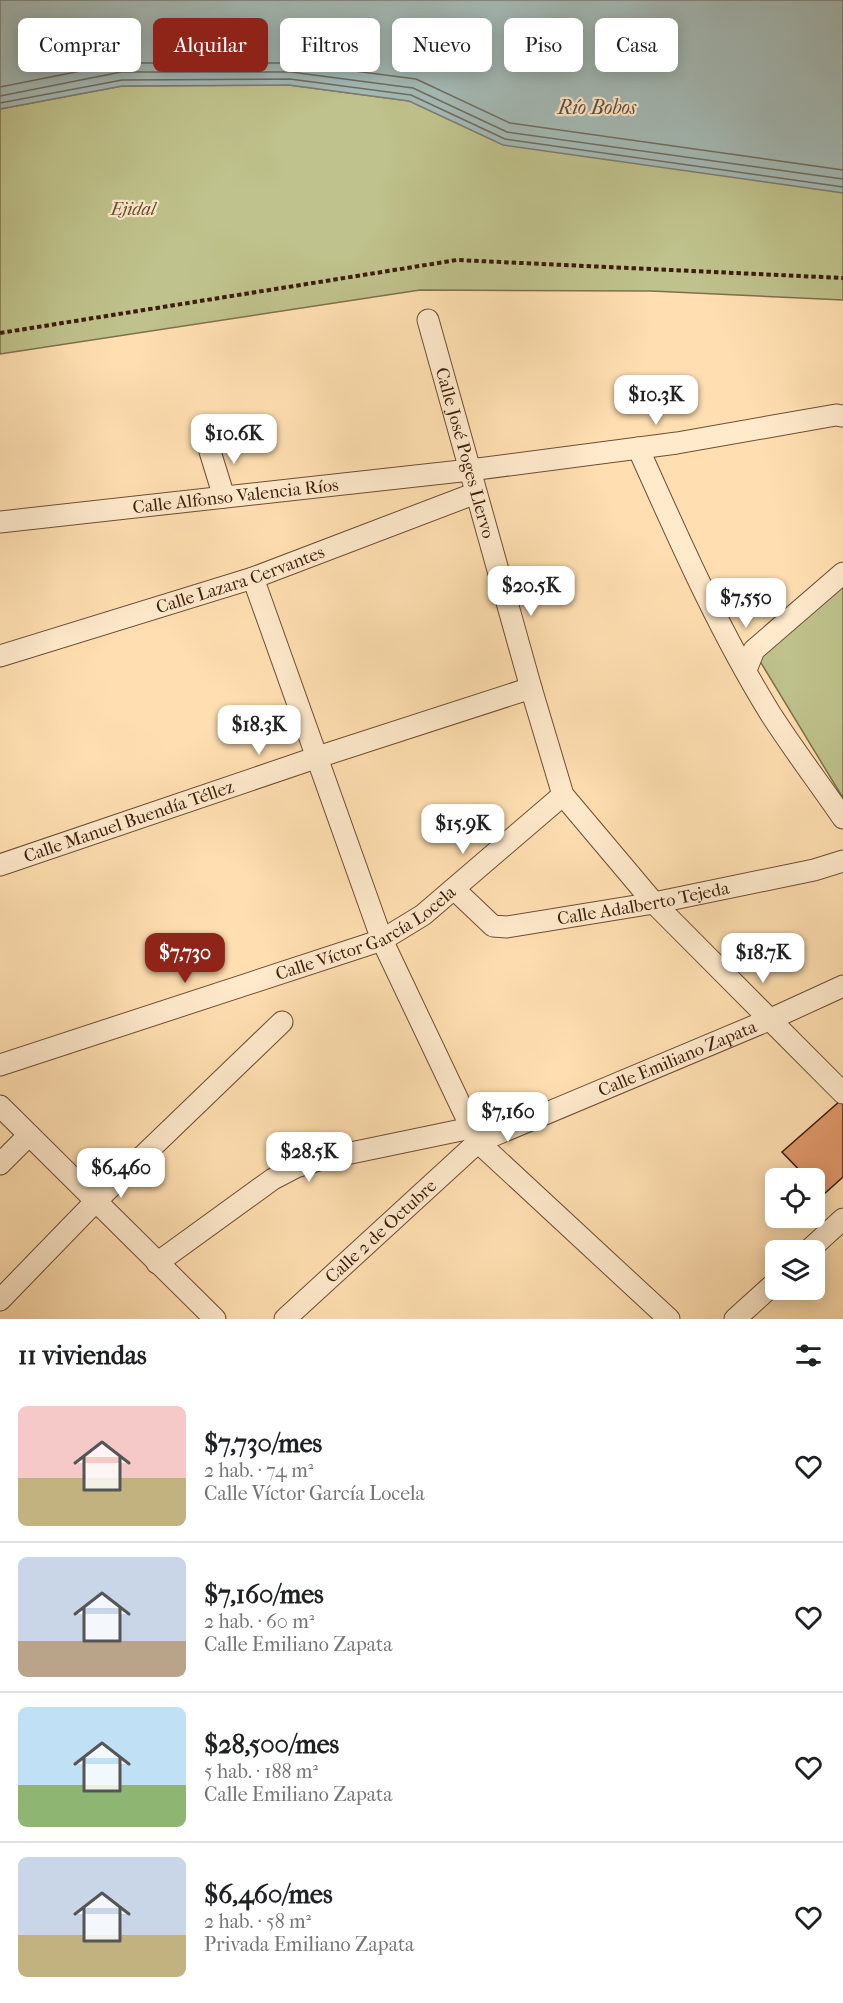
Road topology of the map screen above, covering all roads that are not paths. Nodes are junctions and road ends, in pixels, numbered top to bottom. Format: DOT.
graph roads {
  1 [pos="428,320"];
  2 [pos="843,416"];
  3 [pos="207,445"];
  4 [pos="638,448"];
  5 [pos="470,470"];
  6 [pos="476,493"];
  7 [pos="224,497"];
  8 [pos="0,522"];
  9 [pos="843,573"];
  10 [pos="253,578"];
  11 [pos="0,656"];
  12 [pos="746,670"];
  13 [pos="531,688"];
  14 [pos="318,757"];
  15 [pos="563,795"];
  16 [pos="843,818"];
  17 [pos="843,861"];
  18 [pos="0,866"];
  19 [pos="454,889"];
  20 [pos="654,903"];
  21 [pos="382,940"];
  22 [pos="843,986"];
  23 [pos="771,1019"];
  24 [pos="282,1022"];
  25 [pos="0,1065"];
  26 [pos="843,1093"];
  27 [pos="0,1106"];
  28 [pos="29,1135"];
  29 [pos="475,1135"];
  30 [pos="0,1164"];
  31 [pos="95,1202"];
  32 [pos="843,1219"];
  33 [pos="820,1240"];
  34 [pos="158,1263"];
  35 [pos="765,1291"];
  36 [pos="0,1300"];
  37 [pos="215,1319"];
  38 [pos="285,1319"];
  39 [pos="669,1319"];
  40 [pos="735,1319"];
  1 -- 5 [label="street, Calle José Poges Llervo"];
  2 -- 4 [label="street, Calle Alfonso Valencia Ríos"];
  3 -- 7 [label="street"];
  4 -- 5 [label="street, Calle Alfonso Valencia Ríos"];
  4 -- 12 [label="street"];
  5 -- 6 [label="street, Calle José Poges Llervo"];
  5 -- 7 [label="street, Calle Alfonso Valencia Ríos"];
  6 -- 10 [label="street, Calle Lazara Cervantes"];
  6 -- 13 [label="street, Calle José Poges Llervo"];
  7 -- 8 [label="street, Calle Alfonso Valencia Ríos"];
  9 -- 12 [label="street"];
  10 -- 11 [label="street, Calle Lazara Cervantes"];
  10 -- 14 [label="street"];
  12 -- 16 [label="street"];
  13 -- 14 [label="street, Calle Manuel Buendía Téllez"];
  13 -- 15 [label="street, Calle José Poges Llervo"];
  14 -- 18 [label="street, Calle Manuel Buendía Téllez"];
  14 -- 21 [label="street"];
  15 -- 19 [label="street, Calle Víctor García Locela"];
  15 -- 20 [label="street, Calle José Poges Llervo"];
  17 -- 20 [label="street, Calle Adalberto Tejeda"];
  19 -- 20 [label="street, Calle Adalberto Tejeda"];
  19 -- 21 [label="street, Calle Víctor García Locela"];
  20 -- 23 [label="street, Calle José Poges Llervo"];
  21 -- 25 [label="street, Calle Víctor García Locela"];
  21 -- 29 [label="street"];
  22 -- 23 [label="street, Calle Emiliano Zapata"];
  23 -- 26 [label="street, Calle José Poges Llervo"];
  23 -- 29 [label="street, Calle Emiliano Zapata"];
  24 -- 31 [label="street"];
  27 -- 28 [label="street"];
  28 -- 30 [label="street"];
  28 -- 31 [label="street"];
  29 -- 34 [label="street, Calle Emiliano Zapata"];
  29 -- 38 [label="street, Calle 2 de Octubre"];
  29 -- 39 [label="street"];
  31 -- 34 [label="street"];
  31 -- 36 [label="street"];
  32 -- 33 [label="street"];
  34 -- 37 [label="street"];
  35 -- 40 [label="street"];
}
